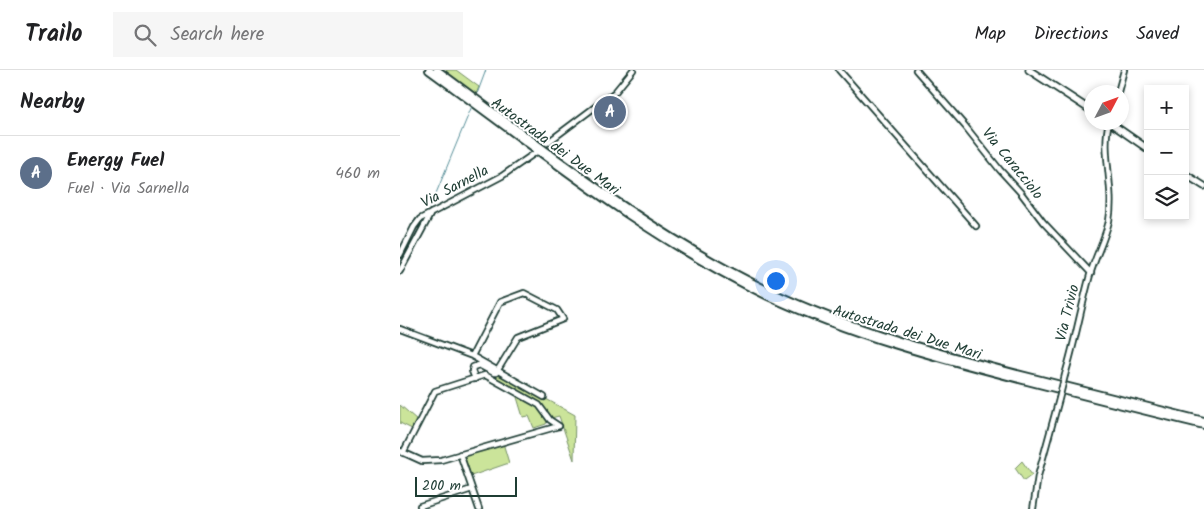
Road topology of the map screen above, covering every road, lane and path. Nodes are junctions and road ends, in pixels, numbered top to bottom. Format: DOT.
graph roads {
  1 [pos="429,70"];
  2 [pos="437,70"];
  3 [pos="633,70"];
  4 [pos="839,70"];
  5 [pos="916,70"];
  6 [pos="1029,70"];
  7 [pos="1124,70"];
  8 [pos="1120,85"];
  9 [pos="1084,106"];
  10 [pos="1107,130"];
  11 [pos="1122,130"];
  12 [pos="547,143"];
  13 [pos="1144,146"];
  14 [pos="535,153"];
  15 [pos="1187,175"];
  16 [pos="1204,186"];
  17 [pos="431,213"];
  18 [pos="976,226"];
  19 [pos="400,255"];
  20 [pos="400,271"];
  21 [pos="1091,273"];
  22 [pos="400,329"];
  23 [pos="472,356"];
  24 [pos="498,371"];
  25 [pos="475,379"];
  26 [pos="544,397"];
  27 [pos="1204,421"];
  28 [pos="1204,426"];
  29 [pos="402,452"];
  30 [pos="460,454"];
  31 [pos="472,489"];
  32 [pos="421,509"];
  33 [pos="479,509"];
  34 [pos="1033,509"];
  1 -- 28 [label="highway, Autostrada dei Due Mari"];
  2 -- 27 [label="highway, Autostrada dei Due Mari"];
  3 -- 12 [label="street"];
  4 -- 18 [label="street"];
  5 -- 21 [label="street, Via Caracciolo"];
  6 -- 9 [label="main road"];
  7 -- 8 [label="street"];
  10 -- 21 [label="street, Via Trivio"];
  11 -- 13 [label="main road"];
  14 -- 17 [label="street, Via Sarnella"];
  15 -- 16 [label="main road"];
  17 -- 19 [label="street, Via Sarnella"];
  17 -- 20 [label="street"];
  21 -- 34 [label="street, Via Trivio, bridge"];
  22 -- 23 [label="street"];
  23 -- 24 [label="street"];
  23 -- 24 [label="street"];
  24 -- 25 [label="street"];
  24 -- 26 [label="street"];
  25 -- 29 [label="street"];
  25 -- 30 [label="street"];
  29 -- 30 [label="street"];
  30 -- 31 [label="street"];
  31 -- 32 [label="street"];
  31 -- 33 [label="street"];
}
